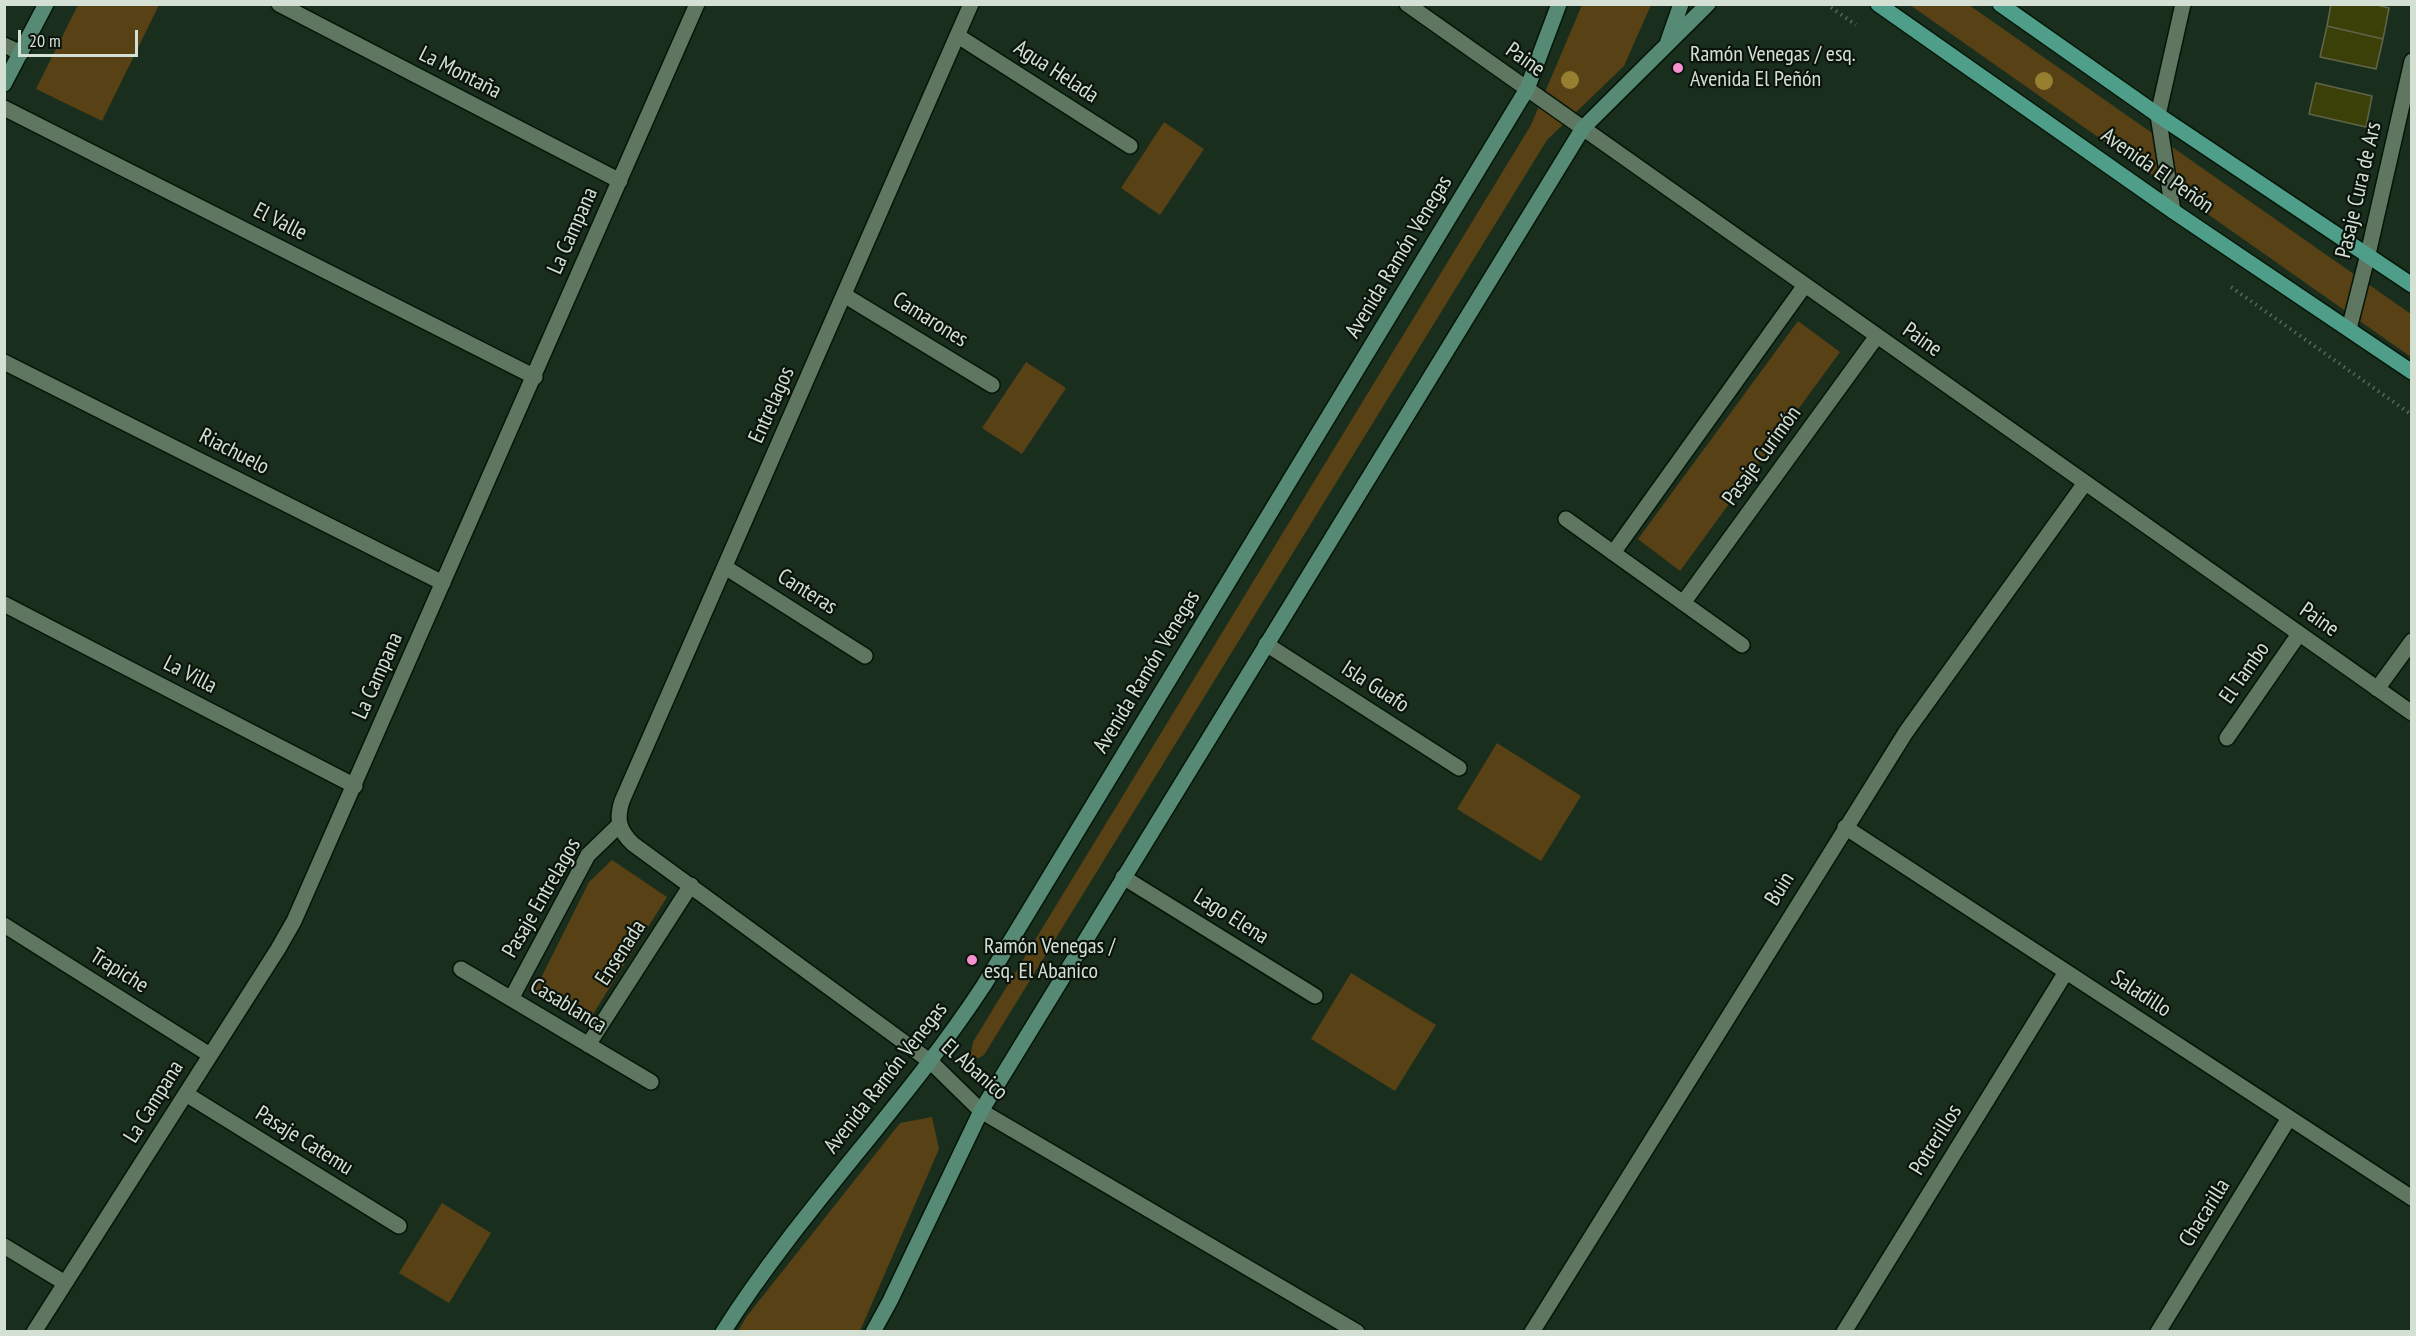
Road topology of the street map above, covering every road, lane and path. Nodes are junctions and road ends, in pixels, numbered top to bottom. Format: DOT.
graph roads {
  1 [pos="46,4"];
  2 [pos="279,4"];
  3 [pos="698,4"];
  4 [pos="971,4"];
  5 [pos="1407,4"];
  6 [pos="1559,4"];
  7 [pos="1681,4"];
  8 [pos="1708,4"];
  9 [pos="1878,4"];
  10 [pos="2000,4"];
  11 [pos="2183,4"];
  12 [pos="958,36"];
  13 [pos="1667,44"];
  14 [pos="4,45"];
  15 [pos="21,53"];
  16 [pos="2412,61"];
  17 [pos="4,84"];
  18 [pos="1527,89"];
  19 [pos="4,108"];
  20 [pos="2158,115"];
  21 [pos="1583,129"];
  22 [pos="1130,146"];
  23 [pos="620,181"];
  24 [pos="2174,211"];
  25 [pos="2368,254"];
  26 [pos="1805,285"];
  27 [pos="2412,285"];
  28 [pos="844,295"];
  29 [pos="2349,329"];
  30 [pos="1877,336"];
  31 [pos="4,362"];
  32 [pos="2412,372"];
  33 [pos="534,376"];
  34 [pos="992,385"];
  35 [pos="2085,483"];
  36 [pos="1566,519"];
  37 [pos="1613,553"];
  38 [pos="725,567"];
  39 [pos="443,583"];
  40 [pos="1683,603"];
  41 [pos="4,604"];
  42 [pos="2300,634"];
  43 [pos="2412,641"];
  44 [pos="1266,644"];
  45 [pos="1742,645"];
  46 [pos="865,656"];
  47 [pos="2377,689"];
  48 [pos="2412,713"];
  49 [pos="2227,738"];
  50 [pos="1459,768"];
  51 [pos="355,786"];
  52 [pos="619,825"];
  53 [pos="1845,827"];
  54 [pos="1123,877"];
  55 [pos="691,885"];
  56 [pos="4,925"];
  57 [pos="461,969"];
  58 [pos="2066,972"];
  59 [pos="1315,996"];
  60 [pos="511,999"];
  61 [pos="588,1045"];
  62 [pos="210,1055"];
  63 [pos="931,1062"];
  64 [pos="651,1082"];
  65 [pos="186,1094"];
  66 [pos="981,1111"];
  67 [pos="2289,1118"];
  68 [pos="2412,1198"];
  69 [pos="399,1226"];
  70 [pos="4,1246"];
  71 [pos="65,1283"];
  72 [pos="38,1330"];
  73 [pos="723,1332"];
  74 [pos="873,1332"];
  75 [pos="1357,1332"];
  76 [pos="1532,1332"];
  77 [pos="1844,1332"];
  78 [pos="2158,1332"];
  1 -- 15 [label="street"];
  2 -- 23 [label="street, La Montaña"];
  3 -- 23 [label="street, La Campana"];
  4 -- 12 [label="street, Entrelagos"];
  5 -- 18 [label="street, Paine"];
  6 -- 18 [label="street, Avenida Ramón Venegas"];
  7 -- 13 [label="street"];
  8 -- 13 [label="street"];
  9 -- 24 [label="main road, Avenida El Peñón"];
  10 -- 20 [label="main road, Avenida El Peñón"];
  11 -- 20 [label="street"];
  12 -- 22 [label="street, Agua Helada"];
  12 -- 28 [label="street, Entrelagos"];
  13 -- 21 [label="street"];
  14 -- 15 [label="street"];
  15 -- 17 [label="street"];
  16 -- 25 [label="street, Pasaje Cura de Ars"];
  18 -- 21 [label="street, Paine"];
  18 -- 63 [label="street, Avenida Ramón Venegas"];
  19 -- 33 [label="street, El Valle"];
  20 -- 24 [label="street"];
  20 -- 25 [label="main road, Avenida El Peñón"];
  21 -- 26 [label="street, Paine"];
  21 -- 44 [label="street"];
  23 -- 33 [label="street, La Campana"];
  24 -- 29 [label="main road, Avenida El Peñón"];
  25 -- 27 [label="main road, Avenida El Peñón"];
  25 -- 29 [label="street, Pasaje Cura de Ars"];
  26 -- 30 [label="street, Paine"];
  26 -- 37 [label="street"];
  28 -- 34 [label="street, Camarones"];
  28 -- 38 [label="street, Entrelagos"];
  29 -- 32 [label="main road, Avenida El Peñón"];
  30 -- 35 [label="street, Paine"];
  30 -- 40 [label="street, Pasaje Curimón"];
  31 -- 39 [label="street, Riachuelo"];
  33 -- 39 [label="street, La Campana"];
  35 -- 42 [label="street, Paine"];
  35 -- 53 [label="street, Buin"];
  36 -- 37 [label="street"];
  37 -- 40 [label="street"];
  38 -- 46 [label="street, Canteras"];
  38 -- 52 [label="street, Entrelagos"];
  39 -- 51 [label="street, La Campana"];
  40 -- 45 [label="street"];
  41 -- 51 [label="street, La Villa"];
  42 -- 47 [label="street, Paine"];
  42 -- 49 [label="street, El Tambo"];
  43 -- 47 [label="street"];
  44 -- 50 [label="street, Isla Guafo"];
  44 -- 54 [label="street"];
  47 -- 48 [label="street, Paine"];
  51 -- 62 [label="street, La Campana"];
  52 -- 55 [label="street, El Abanico"];
  52 -- 60 [label="street, Pasaje Entrelagos"];
  53 -- 58 [label="street, Saladillo"];
  53 -- 76 [label="street, Buin"];
  54 -- 59 [label="street, Lago Elena"];
  54 -- 66 [label="street"];
  55 -- 61 [label="street, Ensenada"];
  55 -- 63 [label="street, El Abanico"];
  56 -- 62 [label="street, Trapiche"];
  57 -- 60 [label="street, Casablanca"];
  58 -- 67 [label="street, Saladillo"];
  58 -- 77 [label="street, Potrerillos"];
  60 -- 61 [label="street, Casablanca"];
  61 -- 64 [label="street, Casablanca"];
  62 -- 65 [label="street, La Campana"];
  63 -- 66 [label="street, El Abanico"];
  63 -- 73 [label="street, Avenida Ramón Venegas"];
  65 -- 69 [label="street, Pasaje Catemu"];
  65 -- 71 [label="street, La Campana"];
  66 -- 74 [label="street"];
  66 -- 75 [label="street, El Abanico"];
  67 -- 68 [label="street, Saladillo"];
  67 -- 78 [label="street, Chacarilla"];
  70 -- 71 [label="street"];
  71 -- 72 [label="street, La Campana"];
}
